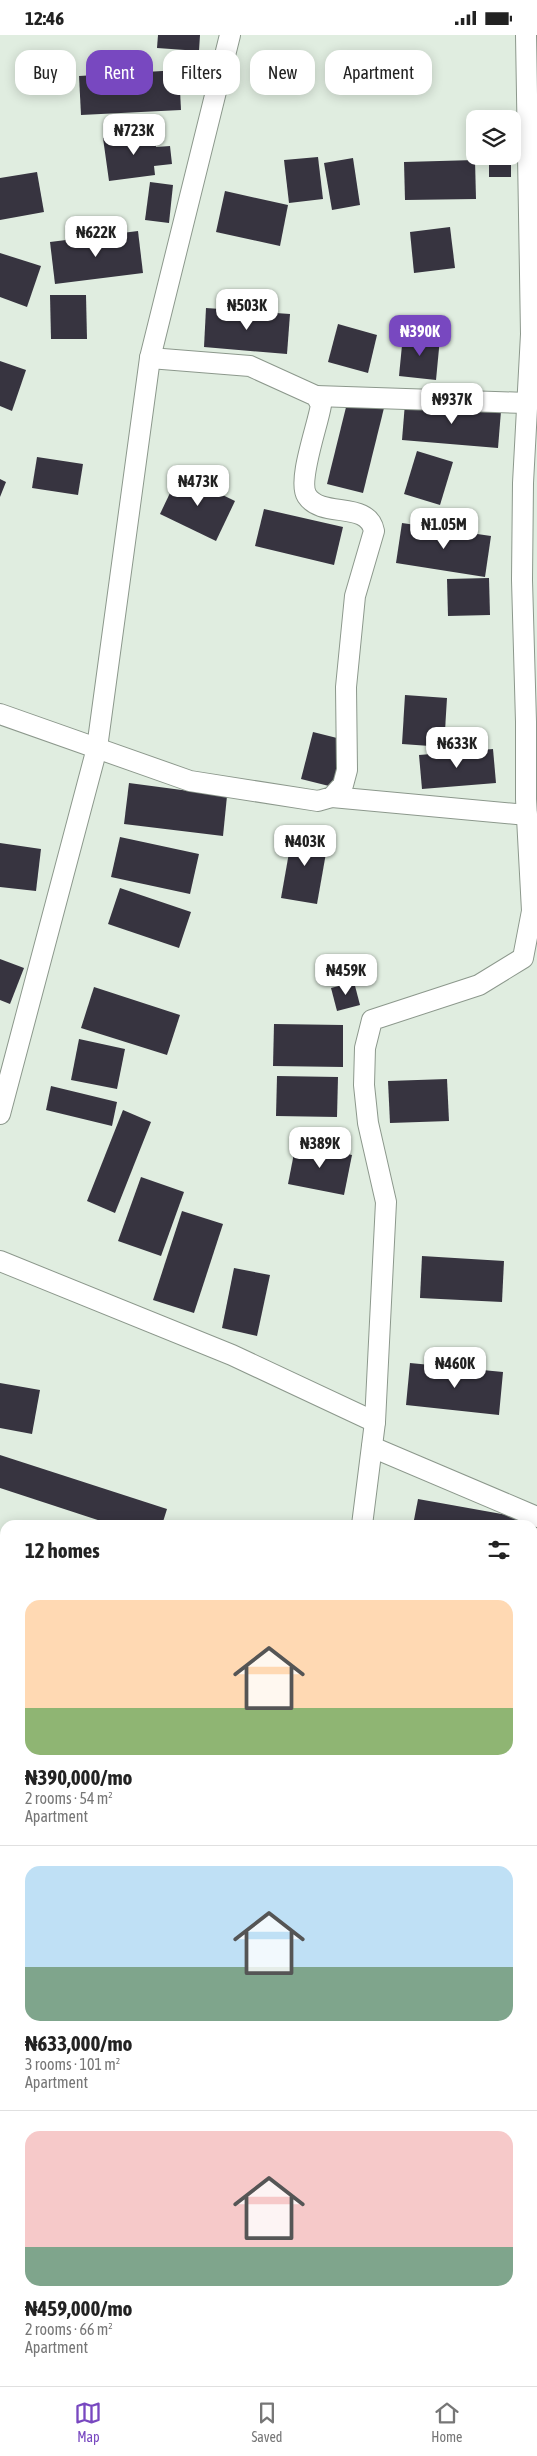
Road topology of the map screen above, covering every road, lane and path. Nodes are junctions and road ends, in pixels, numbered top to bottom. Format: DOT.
graph roads {
  1 [pos="230,35"];
  2 [pos="526,35"];
  3 [pos="533,202"];
  4 [pos="150,358"];
  5 [pos="316,396"];
  6 [pos="527,403"];
  7 [pos="530,483"];
  8 [pos="0,714"];
  9 [pos="532,723"];
  10 [pos="97,748"];
  11 [pos="332,797"];
  12 [pos="527,815"];
  13 [pos="530,959"];
  14 [pos="0,1115"];
  15 [pos="0,1261"];
  16 [pos="375,1422"];
  17 [pos="372,1447"];
  18 [pos="537,1517"];
  19 [pos="363,1520"];
  1 -- 4 [label="street"];
  2 -- 3 [label="street"];
  3 -- 6 [label="street"];
  4 -- 5 [label="street"];
  4 -- 10 [label="street"];
  5 -- 6 [label="street"];
  5 -- 11 [label="street"];
  6 -- 7 [label="street"];
  7 -- 9 [label="street"];
  8 -- 10 [label="street"];
  9 -- 12 [label="street"];
  10 -- 11 [label="street"];
  10 -- 14 [label="street"];
  11 -- 12 [label="street"];
  12 -- 13 [label="street"];
  13 -- 16 [label="street"];
  15 -- 16 [label="street"];
  16 -- 17 [label="street"];
  17 -- 18 [label="street"];
  17 -- 19 [label="street"];
}
